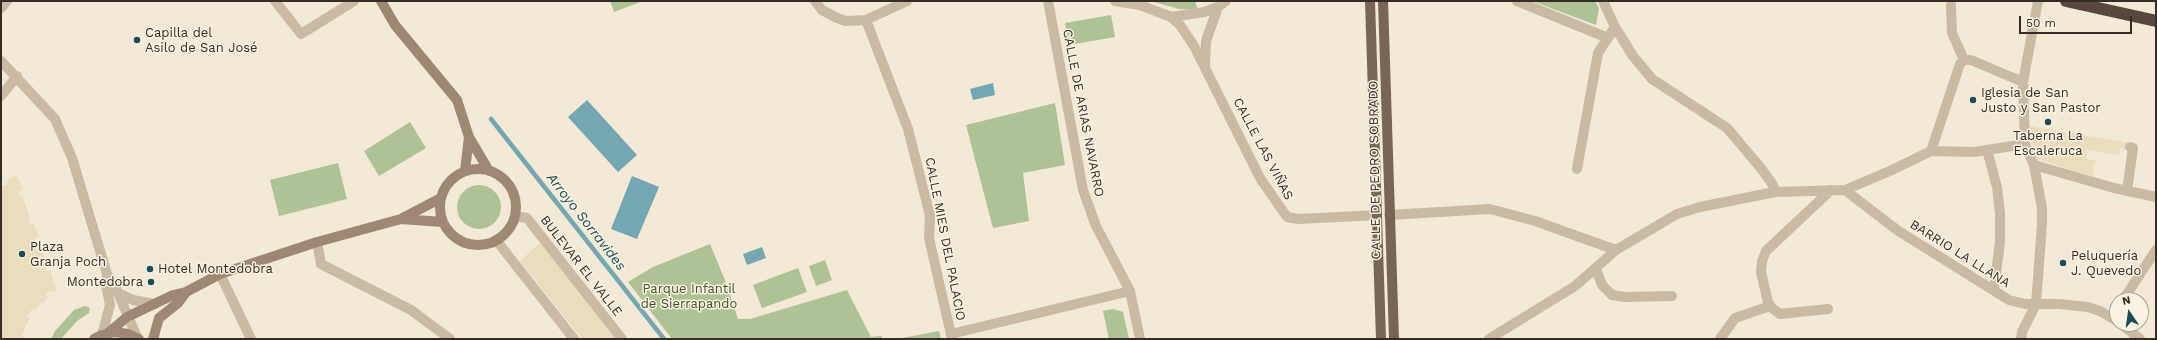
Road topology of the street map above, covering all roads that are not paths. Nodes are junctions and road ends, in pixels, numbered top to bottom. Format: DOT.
graph roads {
  1 [pos="7,1"];
  2 [pos="275,1"];
  3 [pos="354,1"];
  4 [pos="382,1"];
  5 [pos="815,1"];
  6 [pos="907,1"];
  7 [pos="1048,1"];
  8 [pos="1116,1"];
  9 [pos="1370,1"];
  10 [pos="1383,1"];
  11 [pos="1517,1"];
  12 [pos="1603,1"];
  13 [pos="2038,1"];
  14 [pos="2066,1"];
  15 [pos="1222,4"];
  16 [pos="1951,5"];
  17 [pos="1,8"];
  18 [pos="1171,17"];
  19 [pos="866,20"];
  20 [pos="2156,20"];
  21 [pos="1615,27"];
  22 [pos="1608,38"];
  23 [pos="1964,60"];
  24 [pos="1,61"];
  25 [pos="1205,68"];
  26 [pos="17,76"];
  27 [pos="2023,82"];
  28 [pos="1,96"];
  29 [pos="469,137"];
  30 [pos="2025,144"];
  31 [pos="2130,147"];
  32 [pos="1987,150"];
  33 [pos="1931,151"];
  34 [pos="2034,165"];
  35 [pos="1577,170"];
  36 [pos="465,171"];
  37 [pos="490,171"];
  38 [pos="1831,190"];
  39 [pos="1845,190"];
  40 [pos="2126,191"];
  41 [pos="1775,192"];
  42 [pos="2156,197"];
  43 [pos="441,198"];
  44 [pos="1377,215"];
  45 [pos="1389,215"];
  46 [pos="515,216"];
  47 [pos="401,219"];
  48 [pos="443,222"];
  49 [pos="496,240"];
  50 [pos="317,242"];
  51 [pos="1616,250"];
  52 [pos="2156,250"];
  53 [pos="1596,269"];
  54 [pos="107,274"];
  55 [pos="220,274"];
  56 [pos="1994,289"];
  57 [pos="186,292"];
  58 [pos="1130,292"];
  59 [pos="2128,292"];
  60 [pos="118,293"];
  61 [pos="1672,296"];
  62 [pos="154,304"];
  63 [pos="2036,304"];
  64 [pos="1770,306"];
  65 [pos="1828,309"];
  66 [pos="2109,314"];
  67 [pos="127,317"];
  68 [pos="2132,332"];
  69 [pos="101,335"];
  70 [pos="951,336"];
  71 [pos="138,338"];
  72 [pos="153,339"];
  73 [pos="251,339"];
  74 [pos="450,339"];
  75 [pos="574,339"];
  76 [pos="622,339"];
  77 [pos="1140,339"];
  78 [pos="1381,339"];
  79 [pos="1394,339"];
  80 [pos="1489,339"];
  81 [pos="1720,339"];
  82 [pos="2021,339"];
  83 [pos="2140,339"];
  1 -- 17 [label="street"];
  2 -- 3 [label="street"];
  4 -- 29 [label="main road"];
  5 -- 19 [label="street"];
  6 -- 19 [label="street"];
  7 -- 58 [label="street, CALLE DE ARIAS NAVARRO"];
  8 -- 18 [label="street"];
  9 -- 44 [label="main road, CALLE DE PEDRO SOBRADO"];
  10 -- 45 [label="main road, CALLE DE PEDRO SOBRADO"];
  11 -- 22 [label="street"];
  12 -- 21 [label="street"];
  13 -- 27 [label="street"];
  14 -- 20 [label="highway"];
  15 -- 18 [label="street"];
  15 -- 25 [label="street"];
  16 -- 23 [label="street"];
  18 -- 25 [label="street, CALLE LAS VIÑAS"];
  19 -- 70 [label="street, CALLE MIES DEL PALACIO"];
  21 -- 22 [label="street"];
  21 -- 41 [label="street"];
  22 -- 35 [label="street"];
  23 -- 27 [label="street"];
  23 -- 33 [label="street"];
  24 -- 26 [label="street"];
  25 -- 44 [label="street, CALLE LAS VIÑAS"];
  26 -- 28 [label="street"];
  26 -- 54 [label="street"];
  27 -- 30 [label="street"];
  29 -- 36 [label="main road"];
  29 -- 37 [label="main road"];
  30 -- 32 [label="street"];
  30 -- 34 [label="street"];
  31 -- 40 [label="street"];
  32 -- 33 [label="street"];
  32 -- 56 [label="street"];
  33 -- 39 [label="street"];
  34 -- 40 [label="street"];
  34 -- 63 [label="street"];
  36 -- 37 [label="main road"];
  36 -- 43 [label="main road"];
  37 -- 46 [label="main road"];
  38 -- 39 [label="street"];
  38 -- 41 [label="street"];
  38 -- 64 [label="street"];
  39 -- 56 [label="street, BARRIO LA LLANA"];
  40 -- 42 [label="street"];
  41 -- 51 [label="street"];
  43 -- 47 [label="main road"];
  43 -- 48 [label="main road"];
  44 -- 78 [label="main road, CALLE DE PEDRO SOBRADO"];
  45 -- 51 [label="street"];
  45 -- 79 [label="main road, CALLE DE PEDRO SOBRADO"];
  46 -- 49 [label="main road"];
  46 -- 76 [label="street, BULEVAR EL VALLE"];
  47 -- 48 [label="main road"];
  47 -- 50 [label="main road"];
  48 -- 49 [label="main road"];
  49 -- 75 [label="street"];
  50 -- 55 [label="main road"];
  50 -- 74 [label="street"];
  51 -- 53 [label="street"];
  52 -- 59 [label="street"];
  53 -- 61 [label="street"];
  53 -- 80 [label="street"];
  54 -- 60 [label="street"];
  54 -- 69 [label="street"];
  55 -- 57 [label="main road"];
  55 -- 73 [label="street"];
  56 -- 63 [label="street, BARRIO LA LLANA"];
  57 -- 62 [label="main road"];
  57 -- 72 [label="main road"];
  58 -- 70 [label="street"];
  58 -- 77 [label="street, CALLE DE ARIAS NAVARRO"];
  60 -- 62 [label="street"];
  60 -- 67 [label="street"];
  62 -- 67 [label="main road"];
  63 -- 66 [label="street, BARRIO LA LLANA"];
  63 -- 82 [label="street"];
  64 -- 65 [label="street"];
  64 -- 81 [label="street"];
  67 -- 69 [label="main road"];
  67 -- 71 [label="street"];
  68 -- 83 [label="street, BARRIO LA LLANA"];
  69 -- 71 [label="main road"];
}
